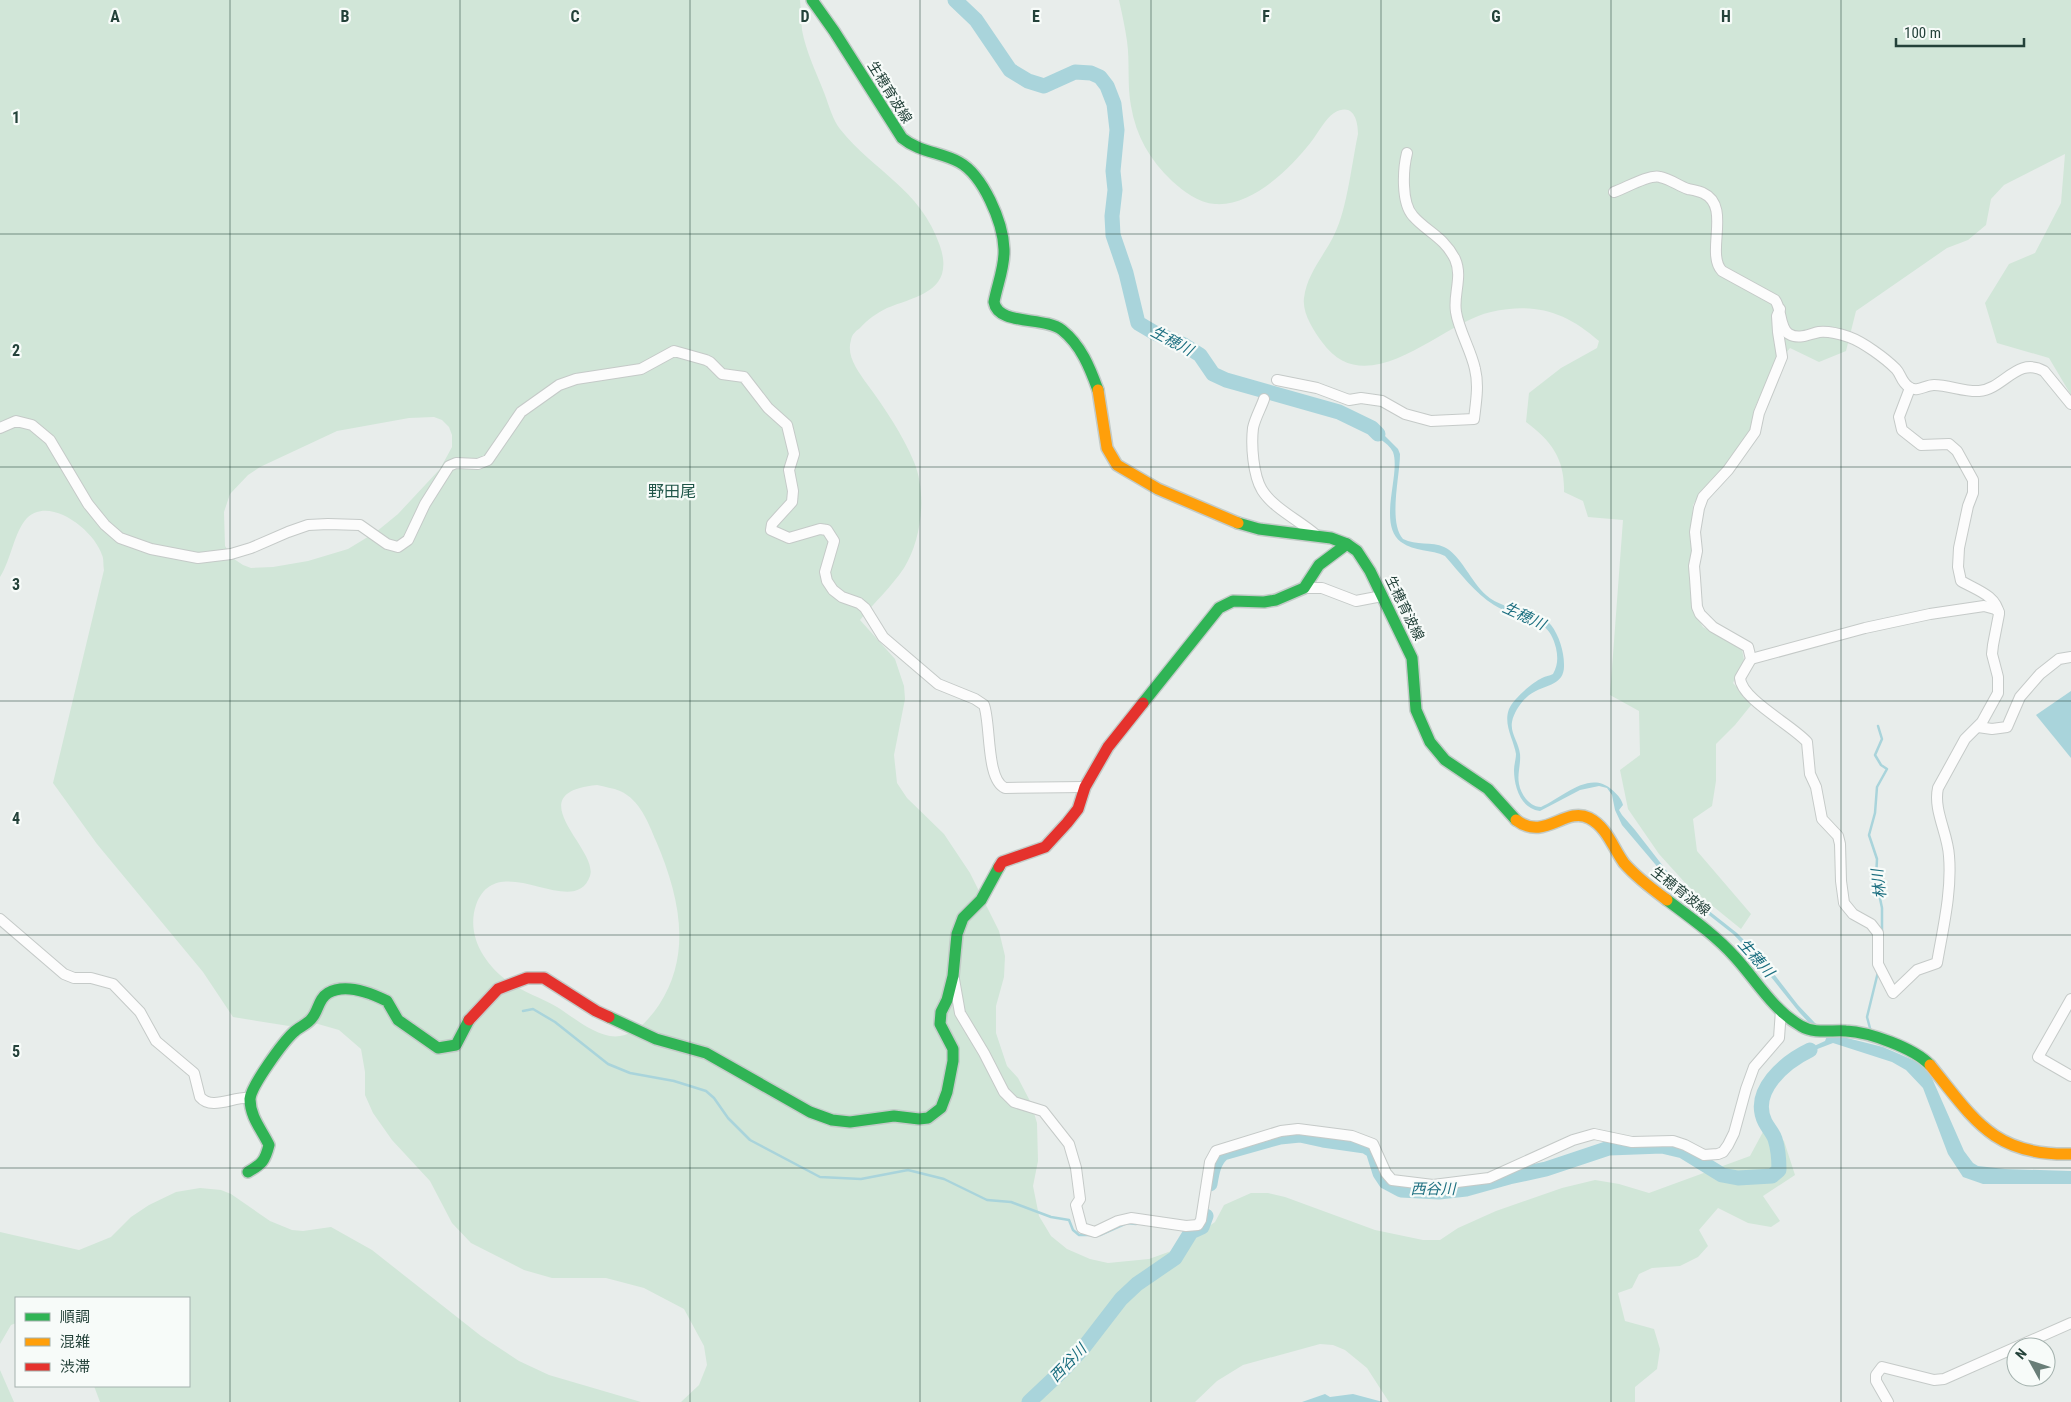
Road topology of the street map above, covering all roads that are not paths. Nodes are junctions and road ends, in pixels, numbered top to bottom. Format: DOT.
graph roads {
  1 [pos="812,0"];
  2 [pos="1407,153"];
  3 [pos="1614,192"];
  4 [pos="1780,309"];
  5 [pos="1276,380"];
  6 [pos="1910,388"];
  7 [pos="1264,399"];
  8 [pos="2071,404"];
  9 [pos="0,428"];
  10 [pos="1316,535"];
  11 [pos="1347,544"];
  12 [pos="1304,588"];
  13 [pos="1382,596"];
  14 [pos="1999,612"];
  15 [pos="2071,657"];
  16 [pos="1751,659"];
  17 [pos="1978,728"];
  18 [pos="1085,787"];
  19 [pos="0,919"];
  20 [pos="953,976"];
  21 [pos="2071,999"];
  22 [pos="1781,1010"];
  23 [pos="2071,1076"];
  24 [pos="250,1098"];
  25 [pos="2071,1154"];
  26 [pos="248,1172"];
  27 [pos="2071,1323"];
  28 [pos="1888,1402"];
  1 -- 10 [label="main road, 生穂育波線"];
  2 -- 5 [label="street"];
  3 -- 4 [label="street"];
  4 -- 6 [label="street"];
  4 -- 16 [label="street"];
  6 -- 8 [label="street"];
  6 -- 14 [label="street"];
  7 -- 10 [label="street"];
  9 -- 18 [label="street"];
  10 -- 11 [label="main road, 生穂育波線"];
  11 -- 12 [label="main road"];
  11 -- 13 [label="main road, 生穂育波線"];
  12 -- 13 [label="street"];
  12 -- 18 [label="main road"];
  13 -- 22 [label="main road, 生穂育波線"];
  14 -- 16 [label="street"];
  14 -- 17 [label="street"];
  15 -- 17 [label="street"];
  16 -- 17 [label="street"];
  18 -- 20 [label="main road"];
  19 -- 24 [label="street"];
  20 -- 22 [label="street"];
  20 -- 24 [label="main road"];
  21 -- 23 [label="street"];
  22 -- 25 [label="main road, 生穂育波線"];
  24 -- 26 [label="main road"];
  27 -- 28 [label="street"];
}
